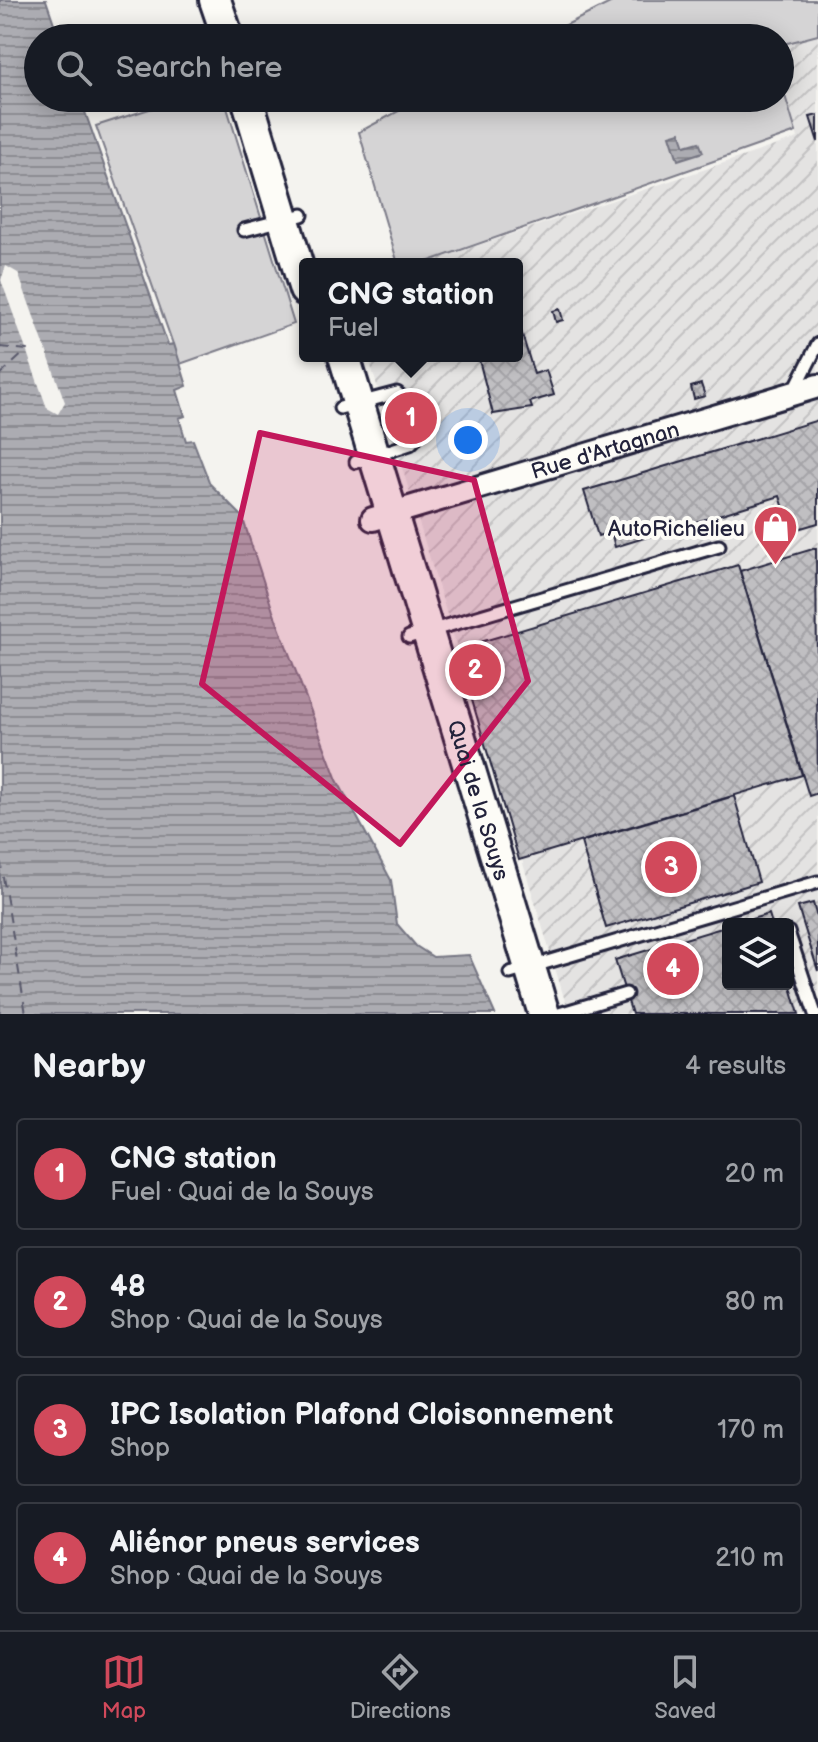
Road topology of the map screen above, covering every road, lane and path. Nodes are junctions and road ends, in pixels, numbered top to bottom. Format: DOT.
graph roads {
  1 [pos="252,112"];
  2 [pos="270,112"];
  3 [pos="293,217"];
  4 [pos="244,230"];
  5 [pos="300,258"];
  6 [pos="314,258"];
  7 [pos="818,344"];
  8 [pos="328,362"];
  9 [pos="345,362"];
  10 [pos="818,386"];
  11 [pos="792,393"];
  12 [pos="349,405"];
  13 [pos="365,459"];
  14 [pos="382,516"];
  15 [pos="719,546"];
  16 [pos="418,634"];
  17 [pos="818,882"];
  18 [pos="794,950"];
  19 [pos="520,970"];
  20 [pos="626,994"];
  21 [pos="523,1014"];
  22 [pos="544,1014"];
  23 [pos="559,1014"];
  24 [pos="815,1014"];
  1 -- 3 [label="main road"];
  2 -- 3 [label="main road"];
  3 -- 4 [label="lane"];
  3 -- 5 [label="main road"];
  3 -- 6 [label="main road"];
  7 -- 11 [label="lane"];
  8 -- 12 [label="main road, Quai de la Souys"];
  9 -- 12 [label="main road, Quai de la Souys"];
  10 -- 11 [label="street, Rue d'Artagnan"];
  11 -- 14 [label="street, Rue d'Artagnan"];
  12 -- 13 [label="main road, Quai de la Souys"];
  12 -- 13 [label="lane"];
  13 -- 14 [label="main road, Quai de la Souys"];
  14 -- 16 [label="main road, Quai de la Souys"];
  15 -- 16 [label="lane"];
  16 -- 19 [label="main road, Quai de la Souys"];
  17 -- 19 [label="lane"];
  18 -- 24 [label="lane"];
  19 -- 21 [label="main road, Quai de la Souys"];
  19 -- 22 [label="main road, Quai de la Souys"];
  20 -- 23 [label="lane"];
}
